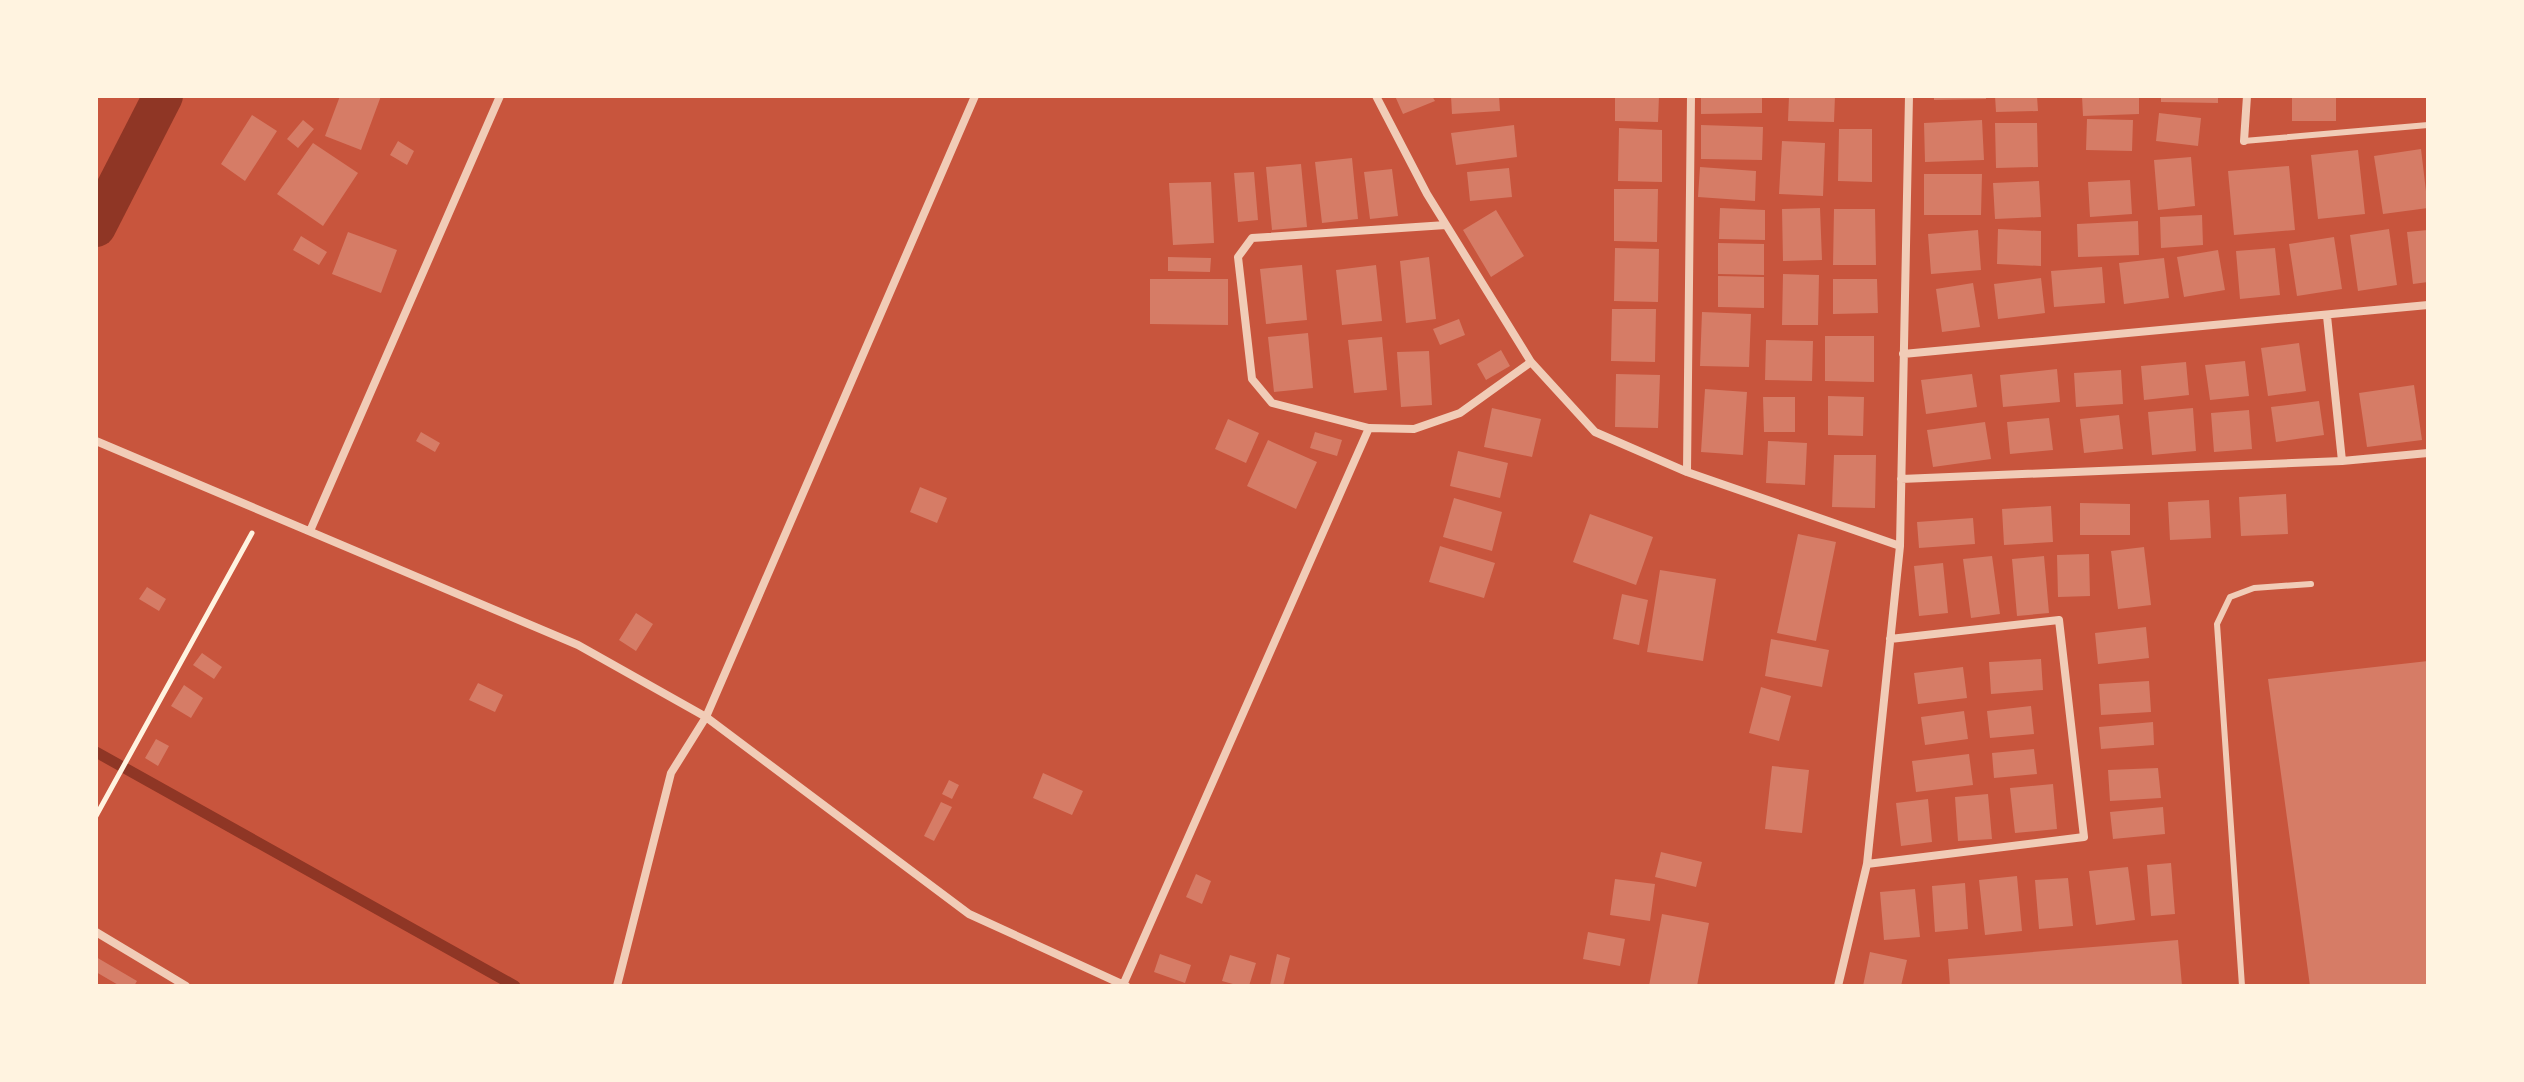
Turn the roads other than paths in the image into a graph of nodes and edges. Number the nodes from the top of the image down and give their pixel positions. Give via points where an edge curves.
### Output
1 (500, 96) edge
2 (975, 96) edge
3 (1376, 96) edge
4 (1691, 96) edge
5 (1909, 96) edge
6 (2247, 96) edge
7 (2428, 125) edge
8 (2244, 141) joint
9 (1446, 225) junction
10 (2428, 305) edge
11 (2327, 316) junction
12 (1903, 354) junction
13 (1531, 362) junction
14 (1369, 428) junction
15 (96, 441) edge
16 (2428, 453) edge
17 (2342, 461) junction
18 (1687, 472) junction
19 (1901, 479) junction
20 (310, 531) junction
21 (1900, 546) junction
22 (2311, 584) dead end
23 (1890, 639) junction
24 (706, 717) junction
25 (1867, 864) junction
26 (96, 932) edge
27 (1124, 985) edge
28 (186, 986) edge
29 (617, 986) edge
30 (1838, 986) edge
31 (2242, 986) edge

1 - 20 street
2 - 24 street
3 - 9 street
4 - 18 street
5 - 12 street
6 - 8 street
7 - 8 lane
9 - 13 street
9 - 14 street via 1252,238 1238,257 1252,379 1272,403
10 - 11 street
11 - 12 street
11 - 17 street
12 - 19 street
13 - 14 street via 1460,413 1414,429
13 - 18 street via 1595,432
14 - 27 street
15 - 20 street
16 - 17 street
17 - 19 street
18 - 21 street
19 - 21 street
20 - 24 street via 578,645
21 - 23 street
22 - 31 lane via 2254,588 2230,597 2217,624
23 - 25 street
23 - 25 street via 2059,620 2084,837
24 - 27 street via 969,914
24 - 29 street via 671,773
25 - 30 street
26 - 28 street

